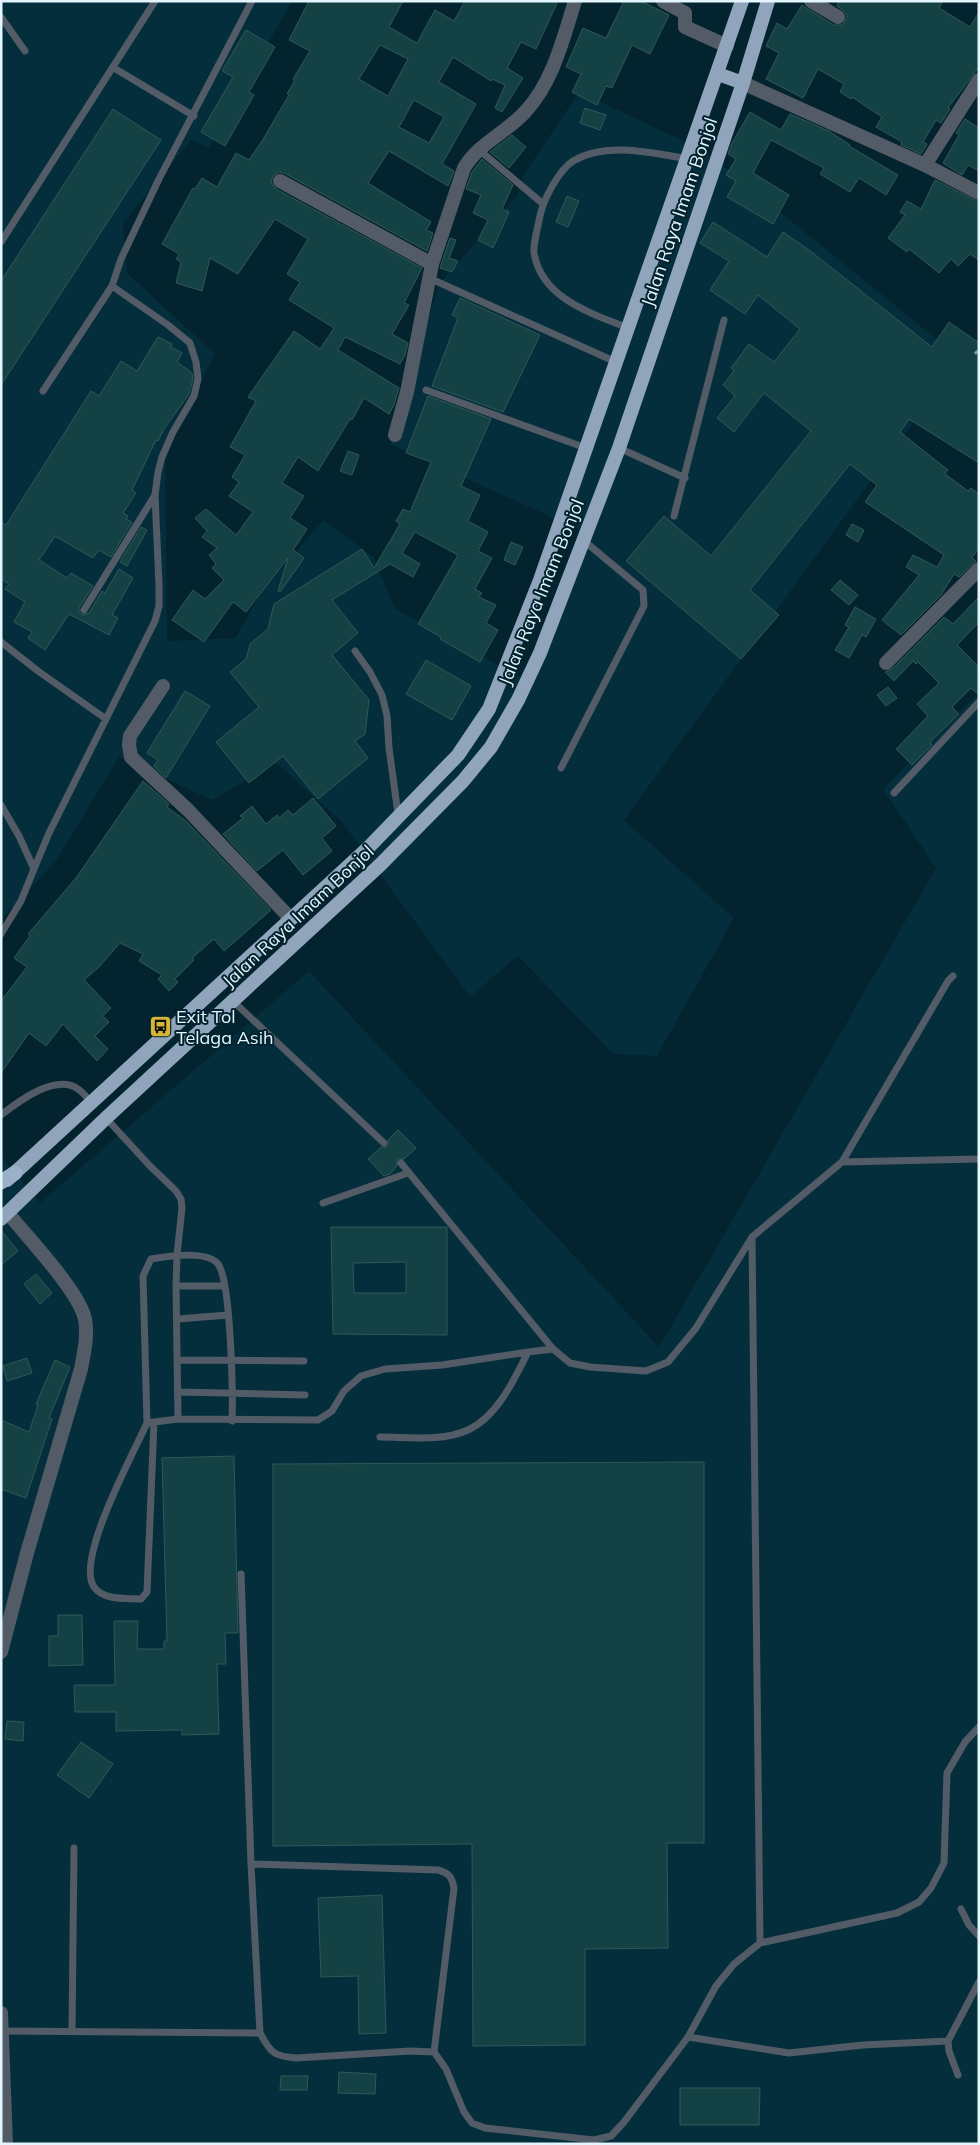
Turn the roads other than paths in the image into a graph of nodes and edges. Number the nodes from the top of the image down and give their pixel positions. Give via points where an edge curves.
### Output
1 (155, 1) edge
2 (252, 1) edge
3 (576, 1) edge
4 (663, 1) edge
5 (742, 1) edge
6 (768, 1) edge
7 (811, 1) edge
8 (1, 17) edge
9 (838, 17) dead end
10 (727, 46) junction
11 (25, 51) dead end
12 (114, 68) junction
13 (718, 74) junction
14 (979, 80) edge
15 (743, 84) junction
16 (194, 116) junction
17 (478, 148) junction
18 (688, 159) junction
19 (925, 165) junction
20 (280, 181) dead end
21 (979, 193) edge
22 (542, 203) junction
23 (1, 242) edge
24 (430, 271) junction
25 (112, 286) junction
26 (724, 320) dead end
27 (628, 328) junction
28 (616, 362) junction
29 (426, 390) dead end
30 (43, 391) dead end
31 (395, 436) dead end
32 (586, 448) junction
33 (618, 448) junction
34 (685, 478) junction
35 (155, 495) junction
36 (674, 516) dead end
37 (583, 540) junction
38 (979, 569) edge
39 (84, 610) dead end
40 (1, 642) edge
41 (355, 651) dead end
42 (886, 663) dead end
43 (163, 686) dead end
44 (979, 702) edge
45 (106, 719) junction
46 (561, 768) dead end
47 (894, 793) dead end
48 (1, 805) edge
49 (398, 814) junction
50 (34, 869) junction
51 (290, 918) junction
52 (1, 934) edge
53 (953, 976) dead end
54 (234, 1002) junction
55 (92, 1103) junction
56 (1, 1114) edge
57 (106, 1118) junction
58 (384, 1143) dead end
59 (979, 1159) edge
60 (842, 1162) junction
61 (400, 1163) dead end
62 (15, 1173) joint
63 (408, 1173) junction
64 (1, 1183) edge
65 (323, 1202) dead end
66 (4, 1216) edge
67 (752, 1237) junction
68 (177, 1255) junction
69 (176, 1286) junction
70 (225, 1286) junction
71 (228, 1315) junction
72 (178, 1319) junction
73 (553, 1349) junction
74 (528, 1352) junction
75 (231, 1359) junction
76 (177, 1360) junction
77 (304, 1361) dead end
78 (178, 1392) junction
79 (233, 1393) junction
80 (306, 1395) dead end
81 (178, 1419) junction
82 (232, 1420) junction
83 (151, 1423) junction
84 (380, 1437) dead end
85 (241, 1574) dead end
86 (1, 1652) edge
87 (979, 1727) edge
88 (74, 1848) dead end
89 (251, 1864) junction
90 (962, 1909) dead end
91 (979, 1936) edge
92 (760, 1943) junction
93 (979, 1982) edge
94 (1, 2013) edge
95 (2, 2031) edge
96 (72, 2031) junction
97 (260, 2033) junction
98 (688, 2037) junction
99 (948, 2041) junction
100 (434, 2052) junction
101 (958, 2075) dead end
102 (6, 2144) edge

1 - 12 lane
2 - 16 lane
3 - 17 street via 537,98 523,114
4 - 10 street via 685,13 685,27
5 - 10 highway, Jalan Raya Imam Bonjol
6 - 15 highway, Jalan Raya Imam Bonjol
7 - 9 street
8 - 11 lane
10 - 13 highway, Jalan Raya Imam Bonjol
12 - 16 lane
12 - 23 lane
13 - 15 highway
13 - 18 highway, Jalan Raya Imam Bonjol
14 - 19 street
15 - 19 street
15 - 33 highway, Jalan Raya Imam Bonjol
16 - 25 lane via 159,179 121,259
17 - 22 lane
17 - 24 street via 464,168
18 - 22 lane via 624,149 591,155 572,162
18 - 27 highway, Jalan Raya Imam Bonjol
19 - 21 street
20 - 24 street
22 - 27 lane via 534,252 543,278 575,306
24 - 28 lane
24 - 31 street via 407,392
25 - 30 lane
25 - 35 lane via 190,343 196,362 198,379 194,396 162,457
26 - 34 lane
27 - 28 highway, Jalan Raya Imam Bonjol
28 - 32 highway, Jalan Raya Imam Bonjol
29 - 32 lane
32 - 49 highway, Jalan Raya Imam Bonjol via 540,580 489,709 458,754
33 - 34 lane
33 - 37 highway, Jalan Raya Imam Bonjol
34 - 36 lane
35 - 39 lane
35 - 45 lane via 159,606 155,621
37 - 46 lane via 643,590 645,596 644,606
37 - 54 highway, Jalan Raya Imam Bonjol via 540,653 491,747 463,782 387,858
38 - 42 street
40 - 45 lane
41 - 49 lane via 382,695
43 - 51 street via 130,736 131,757 188,810
44 - 47 lane
45 - 50 lane
48 - 50 lane
49 - 51 highway, Jalan Raya Imam Bonjol via 367,849
50 - 52 lane via 21,901
51 - 55 highway, Jalan Raya Imam Bonjol
53 - 60 lane
54 - 57 highway, Jalan Raya Imam Bonjol
54 - 58 lane
55 - 56 lane via 77,1088 55,1084 35,1092
55 - 62 highway, Jalan Raya Imam Bonjol
57 - 66 highway, Jalan Raya Imam Bonjol
57 - 68 lane via 178,1195 182,1208
59 - 60 lane
60 - 67 lane
61 - 63 lane
62 - 64 highway
63 - 65 lane
63 - 73 lane
66 - 86 street via 59,1275 77,1301 84,1318 86,1345
67 - 73 lane via 696,1328 668,1362 646,1371 590,1367 570,1363
67 - 92 lane
68 - 69 lane
68 - 70 lane via 207,1257 218,1264
68 - 83 lane via 151,1258 143,1276
69 - 70 lane
69 - 72 lane
70 - 71 lane
71 - 72 lane
71 - 75 lane
72 - 76 lane
73 - 74 lane
74 - 82 lane via 442,1365 385,1369 361,1376 344,1391 332,1411 318,1420
74 - 84 lane via 501,1399 485,1418 468,1430 444,1436
75 - 76 lane
75 - 77 lane
75 - 79 lane
76 - 78 lane
78 - 79 lane
78 - 81 lane
79 - 80 lane
79 - 82 lane
81 - 82 lane
81 - 83 lane
83 - 83 lane via 147,1592 141,1598 115,1598 94,1588 90,1575 99,1525
85 - 89 lane
87 - 92 lane via 965,1742 947,1773 944,1863 931,1888 919,1902 897,1913
88 - 96 lane
89 - 97 lane
89 - 100 lane via 438,1870 452,1878 454,1888
90 - 91 lane via 969,1925
92 - 98 lane via 734,1964 716,1986
93 - 99 lane
94 - 95 street
95 - 96 lane
95 - 102 street
96 - 97 lane
97 - 100 lane via 268,2047 279,2056 296,2058
98 - 99 lane via 789,2053 863,2044
98 - 100 lane via 624,2122 611,2136 594,2140 485,2128 472,2123 446,2069
99 - 101 lane

